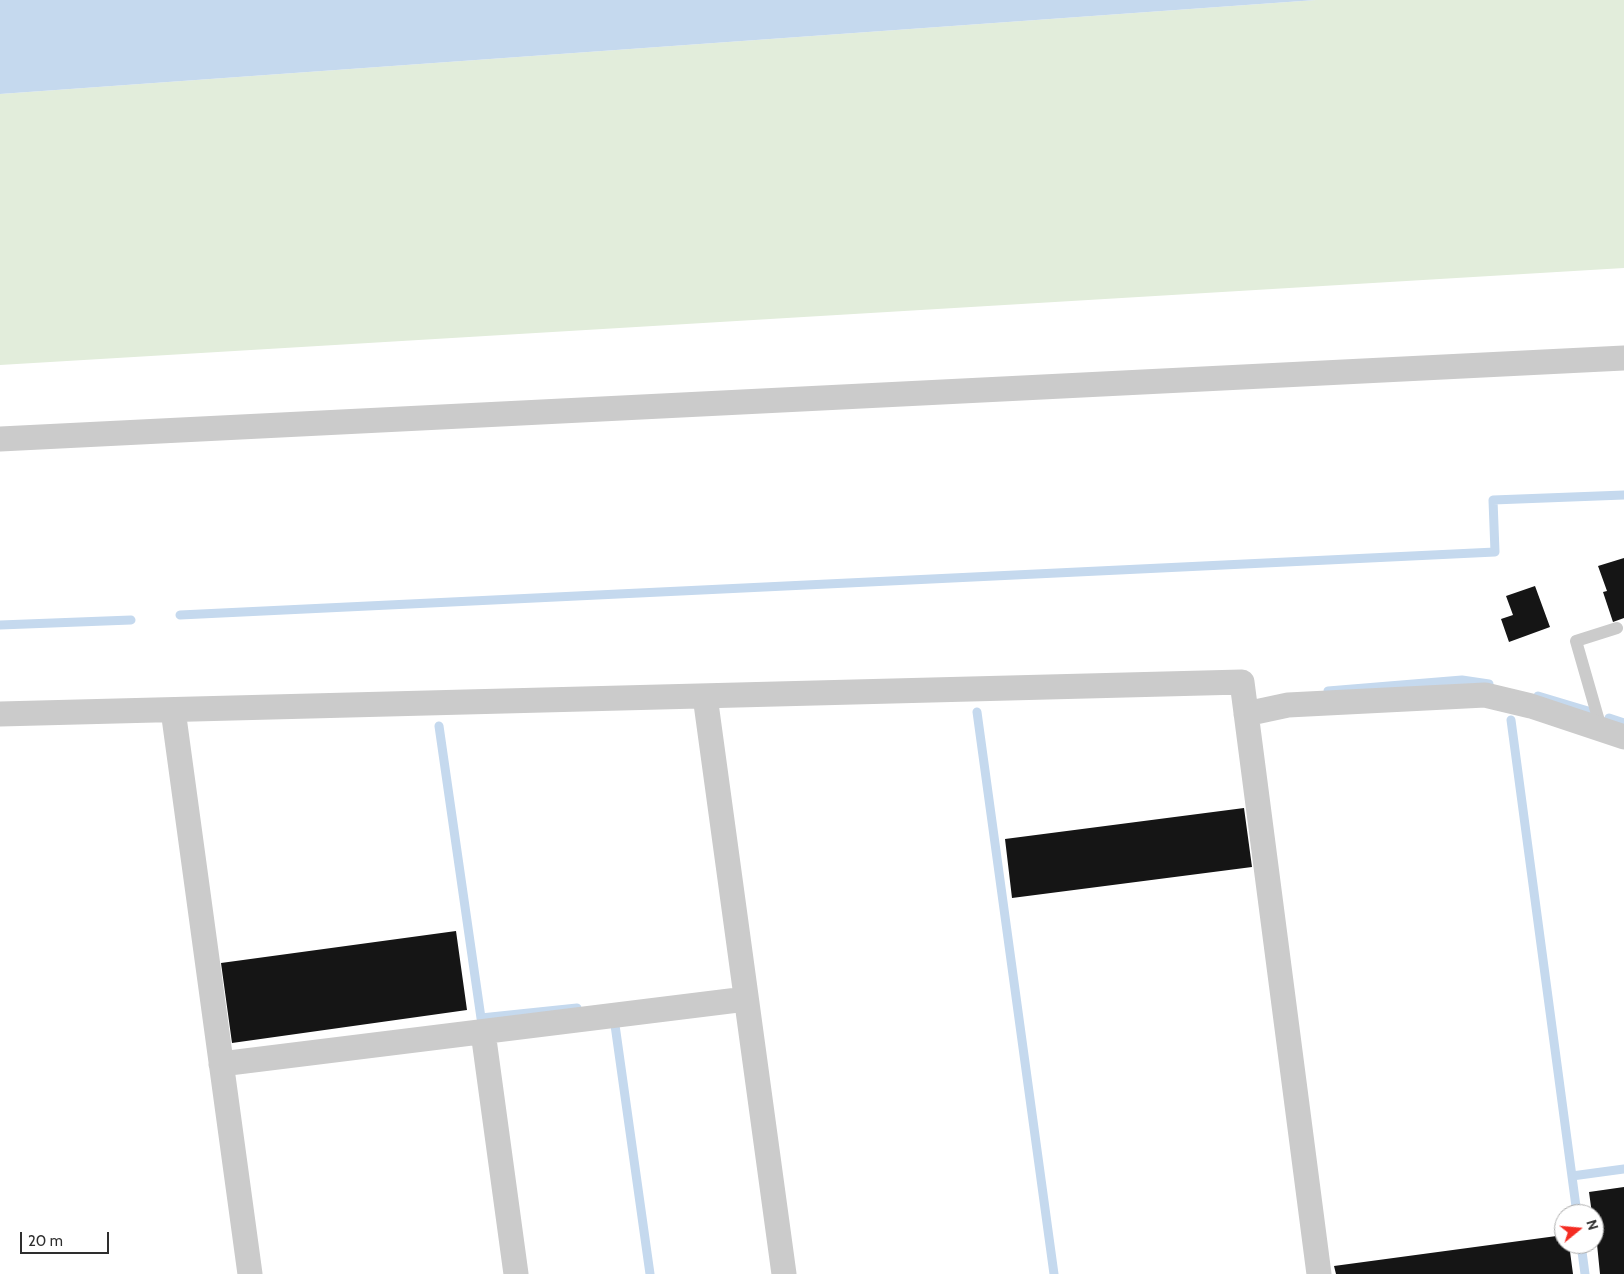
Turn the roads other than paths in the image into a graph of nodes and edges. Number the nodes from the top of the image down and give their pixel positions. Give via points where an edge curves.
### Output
1 (1624, 358) edge
2 (0, 439) edge
3 (1617, 628) dead end
4 (705, 696) junction
5 (173, 710) junction
6 (0, 714) edge
7 (1246, 714) junction
8 (1601, 728) junction
9 (1624, 737) edge
10 (746, 999) junction
11 (483, 1032) junction
12 (222, 1064) junction
13 (250, 1274) edge
14 (516, 1274) edge
15 (784, 1274) edge
16 (1319, 1274) edge

1 - 2 street
3 - 8 lane via 1576,641
4 - 5 street
4 - 7 street via 1242,682
4 - 10 street
5 - 6 street
5 - 12 street
7 - 8 street via 1288,705 1485,695
7 - 16 street
8 - 9 street
10 - 11 street
10 - 15 street
11 - 12 street
11 - 14 street
12 - 13 street

